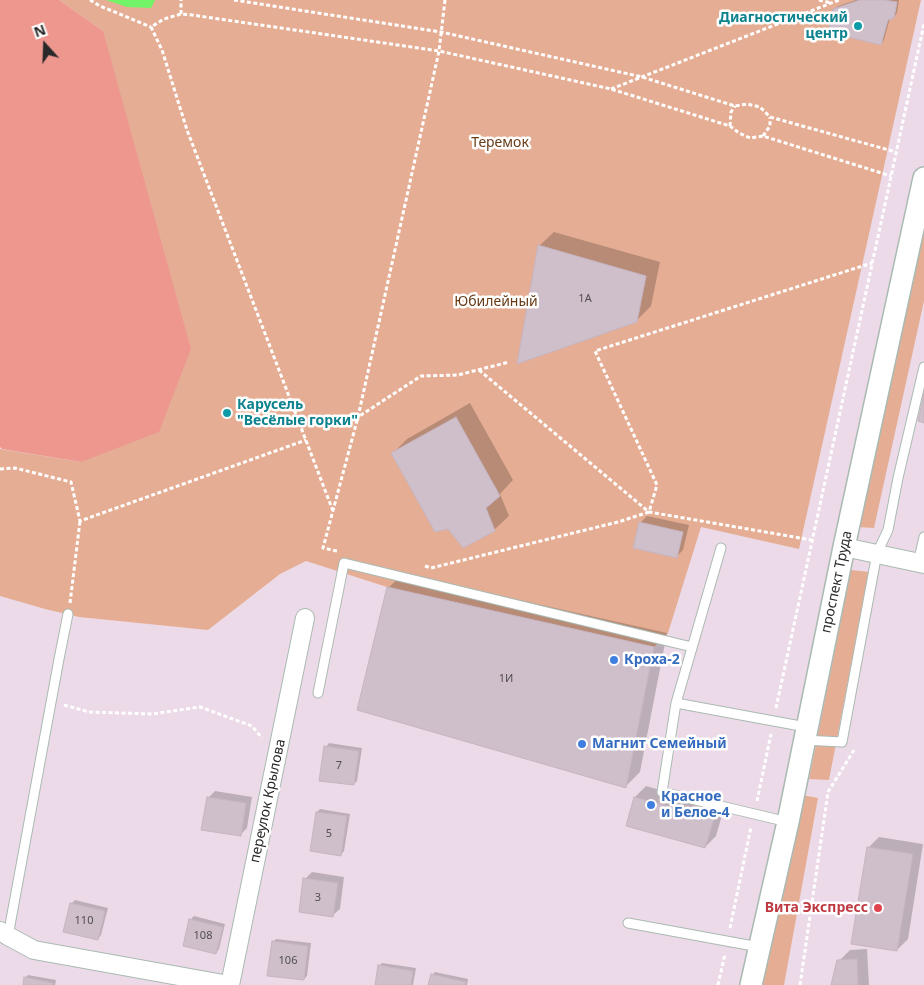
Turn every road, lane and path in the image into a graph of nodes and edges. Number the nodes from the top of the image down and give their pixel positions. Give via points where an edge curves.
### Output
1 (90, 0) edge
2 (102, 0) edge
3 (181, 0) edge
4 (234, 0) edge
5 (446, 0) edge
6 (820, 0) edge
7 (839, 0) edge
8 (832, 3) junction
9 (102, 7) junction
10 (181, 14) junction
11 (924, 24) edge
12 (151, 28) junction
13 (441, 32) junction
14 (439, 51) junction
15 (642, 77) junction
16 (611, 89) junction
17 (735, 106) junction
18 (770, 117) junction
19 (730, 126) junction
20 (763, 136) junction
21 (896, 152) junction
22 (891, 176) junction
23 (924, 178) edge
24 (872, 263) junction
25 (509, 362) dead end
26 (924, 367) edge
27 (478, 369) junction
28 (358, 417) junction
29 (306, 440) junction
30 (0, 469) edge
31 (333, 512) junction
32 (649, 512) junction
33 (80, 522) junction
34 (924, 537) edge
35 (812, 540) junction
36 (844, 547) junction
37 (720, 548) dead end
38 (343, 552) dead end
39 (877, 553) junction
40 (921, 564) edge
41 (421, 566) dead end
42 (68, 614) joint
43 (305, 618) dead end
44 (692, 647) junction
45 (318, 692) dead end
46 (51, 702) junction
47 (676, 703) junction
48 (774, 721) junction
49 (805, 733) junction
50 (855, 750) dead end
51 (277, 756) junction
52 (754, 814) junction
53 (788, 822) junction
54 (628, 924) dead end
55 (4, 934) edge
56 (727, 942) junction
57 (759, 947) junction
58 (229, 985) edge
59 (718, 985) edge
60 (751, 985) edge
61 (800, 985) edge

1 - 9 path
2 - 9 path
3 - 10 path
4 - 13 path
5 - 13 path
6 - 8 path
7 - 8 path
8 - 15 path
9 - 12 path
10 - 12 path via 164,19
10 - 14 path
11 - 21 path
12 - 29 path via 162,50 187,130
13 - 14 path
13 - 15 path
14 - 16 path
14 - 28 path
15 - 16 path
15 - 17 path
16 - 19 path
17 - 18 path via 760,107
17 - 19 path
18 - 20 path via 770,126
18 - 21 path
19 - 20 path via 750,138
20 - 22 path
21 - 22 path
22 - 24 path
23 - 36 street, проспект Труда
24 - 32 path via 595,351 657,485
24 - 35 path
25 - 27 path
26 - 39 lane via 888,530
27 - 28 path via 458,375 421,376
27 - 32 path
28 - 31 path
29 - 31 path
29 - 33 path
30 - 33 path via 15,468 71,482
31 - 38 path via 323,548
32 - 35 path
32 - 41 path via 430,568
33 - 42 path
34 - 40 lane
35 - 48 path
36 - 39 street
36 - 49 street, проспект Труда
37 - 44 lane
39 - 40 street
39 - 49 lane via 842,742
42 - 46 lane
43 - 51 street, переулок Крылова
44 - 45 lane via 344,563
44 - 47 lane
46 - 51 path via 88,712 152,714 200,707 252,726
46 - 55 lane
47 - 48 lane
47 - 52 lane via 662,792
48 - 49 lane
48 - 52 path
49 - 53 street, проспект Труда
50 - 61 path via 828,792
51 - 58 street, переулок Крылова
52 - 53 lane
52 - 56 path
53 - 57 street, проспект Труда
54 - 56 lane
55 - 58 street via 34,950
56 - 57 lane
56 - 59 path
57 - 60 street, проспект Труда

